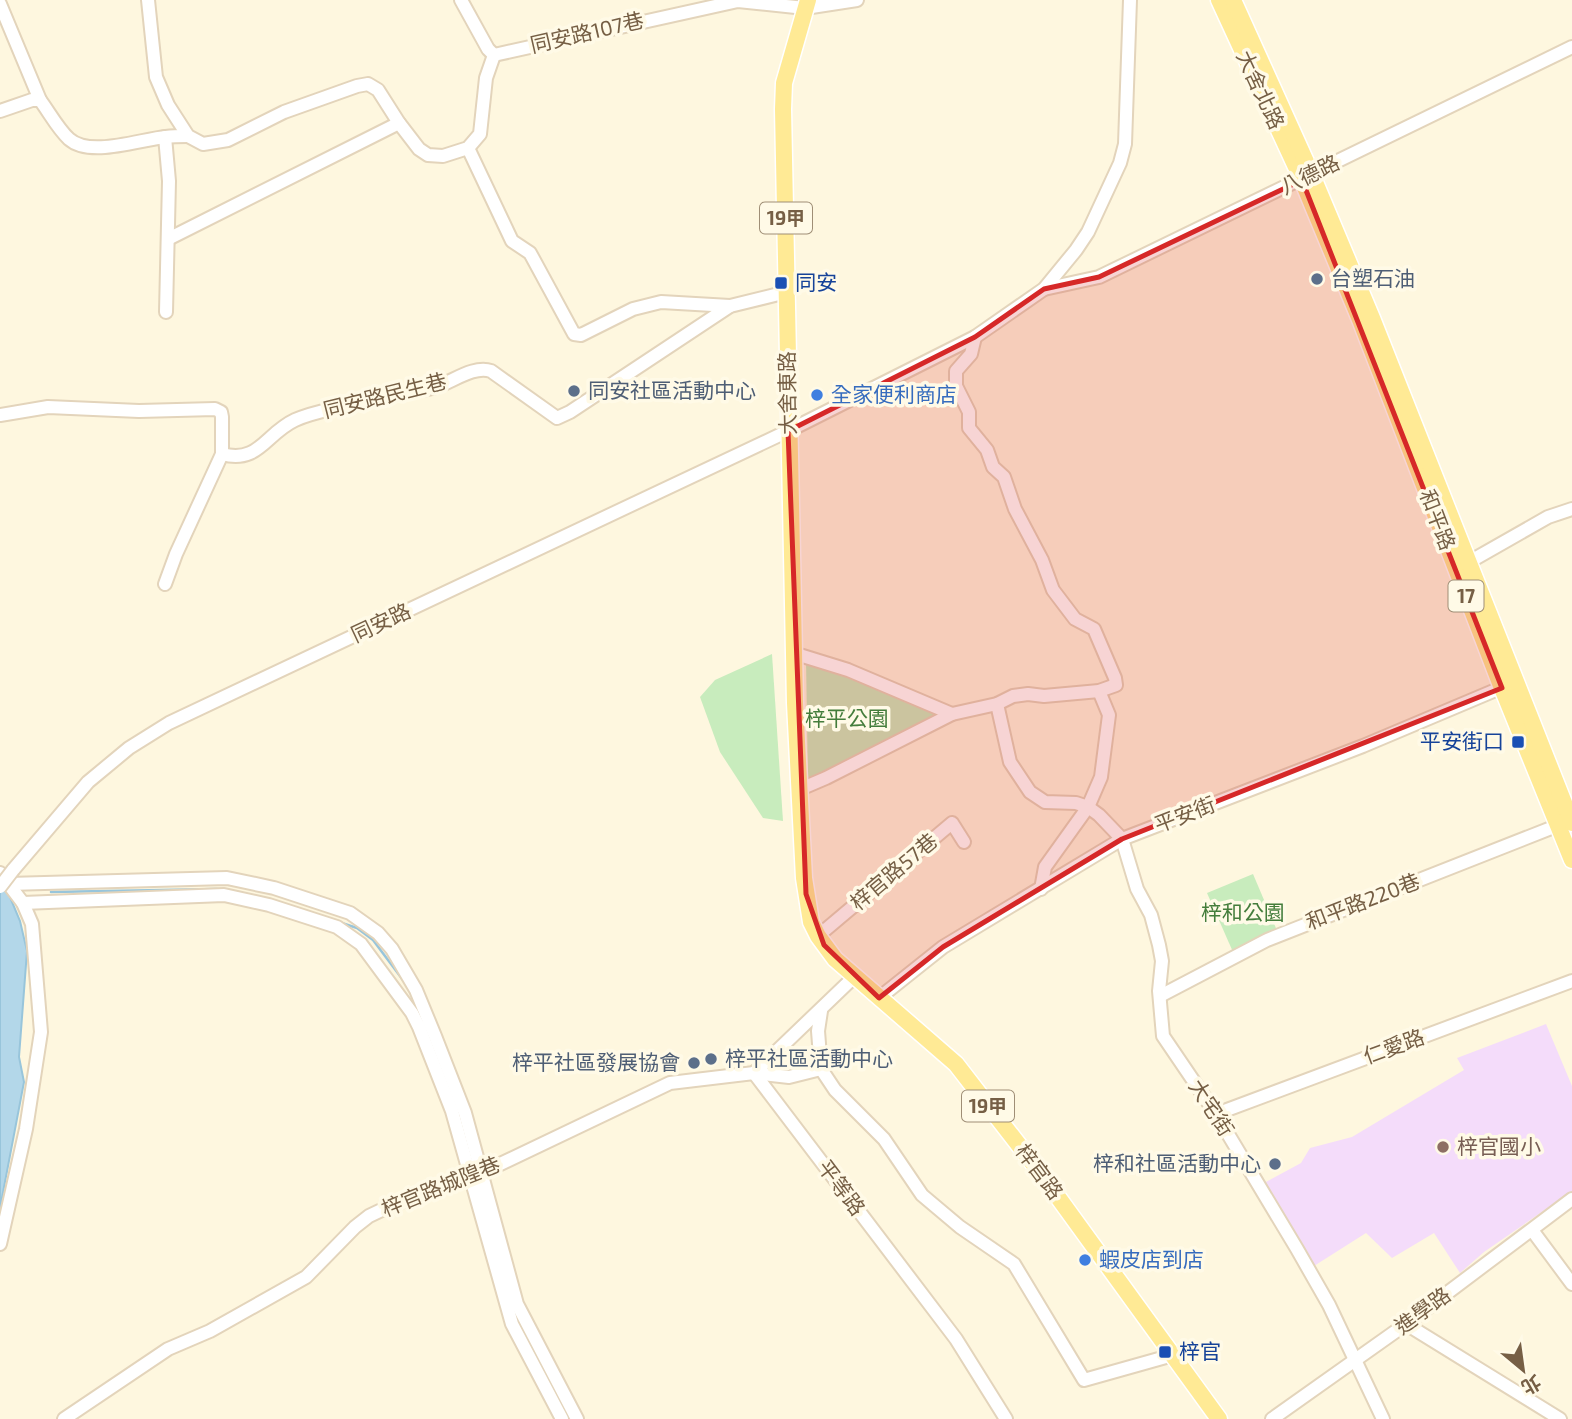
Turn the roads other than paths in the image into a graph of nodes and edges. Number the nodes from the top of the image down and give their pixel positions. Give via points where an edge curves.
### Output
1 (148, 0) edge
2 (461, 0) edge
3 (857, 0) edge
4 (1130, 0) edge
5 (1219, 0) edge
6 (1233, 0) edge
7 (0, 4) edge
8 (807, 4) edge
9 (1572, 47) edge
10 (494, 55) junction
11 (40, 100) junction
12 (0, 111) edge
13 (399, 123) junction
14 (187, 136) junction
15 (165, 137) junction
16 (468, 148) junction
17 (1307, 177) junction
18 (168, 239) junction
19 (1044, 289) junction
20 (787, 292) junction
21 (730, 306) junction
22 (166, 312) dead end
23 (975, 337) junction
24 (0, 415) edge
25 (789, 431) junction
26 (1412, 435) junction
27 (222, 454) junction
28 (1572, 509) edge
29 (1469, 562) junction
30 (166, 584) dead end
31 (793, 653) junction
32 (1509, 685) junction
33 (1099, 691) junction
34 (997, 704) junction
35 (952, 714) junction
36 (798, 790) junction
37 (1088, 807) junction
38 (1567, 823) edge
39 (1122, 839) junction
40 (964, 842) dead end
41 (1572, 859) edge
42 (7, 871) edge
43 (4, 885) edge
44 (1041, 889) junction
45 (23, 903) junction
46 (818, 936) junction
47 (855, 977) junction
48 (1572, 981) edge
49 (1160, 996) junction
50 (879, 998) junction
51 (821, 1011) junction
52 (821, 1069) junction
53 (754, 1073) junction
54 (1216, 1114) junction
55 (476, 1175) junction
56 (1572, 1199) edge
57 (1532, 1230) junction
58 (0, 1244) edge
59 (1572, 1284) edge
60 (518, 1321) junction
61 (1406, 1324) junction
62 (1174, 1355) junction
63 (1353, 1361) junction
64 (64, 1419) edge
65 (562, 1419) edge
66 (577, 1419) edge
67 (1006, 1419) edge
68 (1219, 1419) edge
69 (1272, 1419) edge
70 (1383, 1419) edge
71 (1560, 1419) edge

1 - 14 street via 156,77
2 - 10 street
3 - 8 street, 同安路107巷
4 - 19 street via 1125,144 1120,163 1088,232
5 - 17 main road, 大舍北路 / 17
6 - 17 main road, 大舍北路 / 17
7 - 11 street
8 - 10 street, 同安路107巷 via 729,3
8 - 20 main road, 大舍東路 / 19甲 via 783,96
9 - 17 street, 八德路
10 - 16 street via 486,78 480,134
11 - 12 street
11 - 15 street via 77,145 120,146
13 - 14 street via 378,90 368,85 284,112 228,140 203,144
13 - 16 street via 428,155 443,156
13 - 18 street
14 - 15 street
15 - 18 street
16 - 21 street via 512,241 530,253 574,334 661,302
17 - 19 street, 八德路 via 1099,277
17 - 26 main road, 和平路 / 17
18 - 22 street
19 - 23 street, 同安路
20 - 21 street
20 - 25 main road, 大舍東路 / 19甲
21 - 27 street, 同安路民生巷 via 557,418 491,370 481,369 435,387 368,398 304,417 283,427 245,457
23 - 25 street, 同安路
23 - 33 street via 971,354 956,372 956,386 970,412 969,428 1004,477 1053,590 1075,619 1094,629 1115,685
24 - 27 street via 48,407 215,409 222,417
25 - 31 main road, 大舍東路 / 19甲
25 - 42 street, 同安路 via 169,723 88,782
26 - 29 main road, 和平路 / 17
26 - 32 main road, 和平路 / 17
27 - 30 street
28 - 29 street via 1548,517
29 - 32 main road, 和平路 / 17
31 - 35 street via 848,670
31 - 36 main road, 大舍東路 / 19甲
32 - 38 main road, 和平路 / 17
32 - 39 street, 平安街
33 - 34 street via 1028,694
33 - 37 street via 1109,715 1101,777
34 - 35 street
34 - 37 street via 1010,762 1025,786 1045,802
35 - 36 street
36 - 46 main road, 梓官路 / 19甲 via 806,894
37 - 39 street
37 - 44 street via 1045,867
38 - 41 main road, 和平路 / 17
38 - 49 street, 和平路220巷 via 1267,940
39 - 44 street, 平安街
39 - 49 street, 大宅街 via 1159,945
40 - 46 street, 梓官路57巷 via 952,823
42 - 43 street, 同安路, bridge
43 - 45 street
43 - 55 street via 227,878 274,888 360,918 392,948 416,990 466,1113
44 - 50 street, 平安街 via 943,947
45 - 55 street via 224,895 337,928 361,944 412,1013
45 - 58 street via 35,945 41,1032 26,1129
46 - 47 main road, 梓官路 / 19甲
47 - 50 main road, 梓官路 / 19甲
47 - 51 street
48 - 54 street, 仁愛路
49 - 54 street, 大宅街 via 1163,1036
50 - 62 main road, 梓官路 / 19甲 via 956,1064
51 - 52 street
51 - 53 street
52 - 53 street, 梓官路城隍巷 via 789,1077
52 - 62 street via 835,1090 884,1139 922,1195 1014,1264 1084,1380
53 - 55 street, 梓官路城隍巷 via 670,1083
53 - 67 street, 平等路 via 956,1339
54 - 63 street, 大宅街 via 1318,1286
55 - 60 street via 517,1304
55 - 64 street, 梓官路城隍巷 via 369,1216 306,1277 168,1349
56 - 57 street, 進學路
57 - 59 street
57 - 61 street, 進學路
60 - 65 street
60 - 66 street
61 - 63 street, 進學路
61 - 71 street
62 - 68 main road, 梓官路 / 19甲
63 - 69 street, 進學路
63 - 70 street, 大宅街

